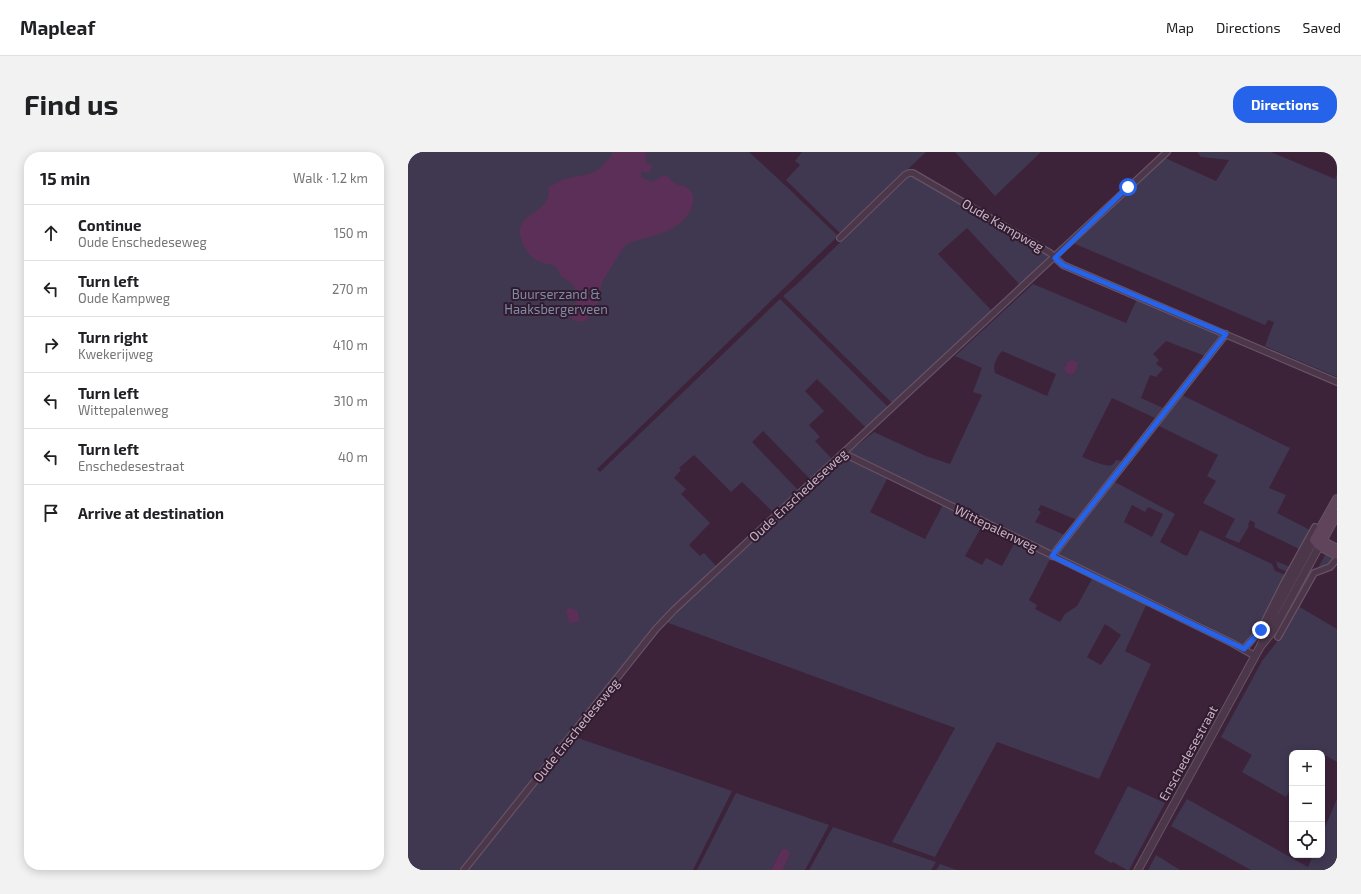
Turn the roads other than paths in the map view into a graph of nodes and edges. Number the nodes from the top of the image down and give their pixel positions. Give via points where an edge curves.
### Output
1 (1167, 152) edge
2 (840, 238) dead end
3 (1055, 258) junction
4 (1226, 334) junction
5 (1337, 382) edge
6 (843, 453) junction
7 (1337, 499) edge
8 (1337, 514) edge
9 (1315, 527) dead end
10 (1318, 542) junction
11 (1337, 549) edge
12 (1337, 555) edge
13 (1052, 556) junction
14 (1337, 559) edge
15 (1278, 637) dead end
16 (1244, 649) junction
17 (1255, 656) junction
18 (464, 870) edge
19 (1138, 870) edge

1 - 3 street, Oude Enschedeseweg
2 - 3 street, Oude Kampweg via 905,175 911,173
3 - 4 street, Oude Kampweg via 1063,265
3 - 6 street, Oude Enschedeseweg
4 - 5 street, Oude Kampweg
4 - 13 street
6 - 13 street, Wittepalenweg
6 - 18 street, Oude Enschedeseweg via 656,629
7 - 10 main road, Enschedesestraat
8 - 10 main road, Enschedesestraat
9 - 16 street via 1261,630
10 - 11 main road
10 - 12 main road
10 - 17 street, Enschedesestraat via 1275,612
13 - 16 street, Wittepalenweg
14 - 15 street via 1330,567 1314,573
16 - 17 street, Wittepalenweg
17 - 19 street, Enschedesestraat

